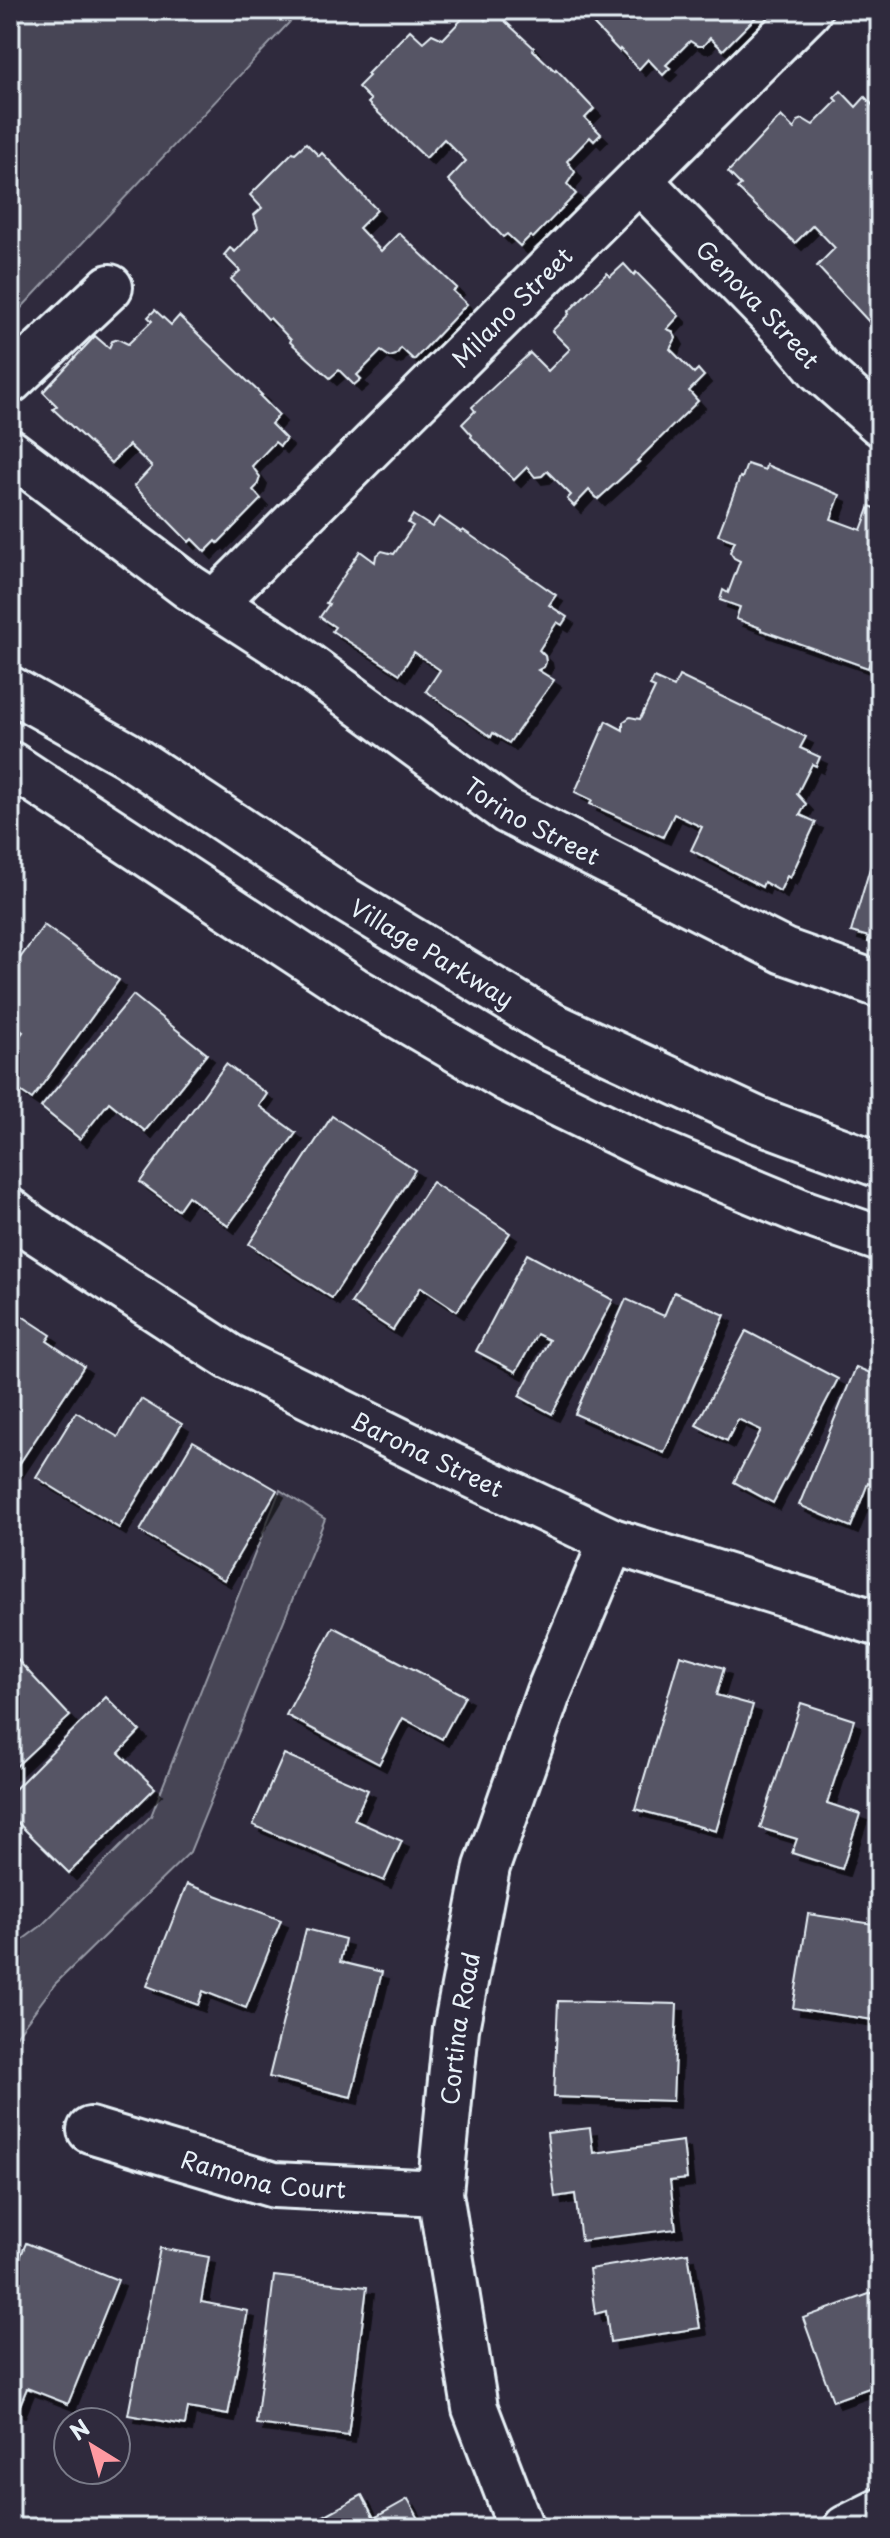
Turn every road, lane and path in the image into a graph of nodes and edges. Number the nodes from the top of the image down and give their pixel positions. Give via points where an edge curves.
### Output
1 (809, 10) edge
2 (639, 180) junction
3 (110, 287) dead end
4 (10, 381) edge
5 (875, 409) edge
6 (10, 452) edge
7 (214, 603) junction
8 (10, 689) edge
9 (10, 764) edge
10 (880, 985) edge
11 (880, 1165) edge
12 (10, 1211) edge
13 (880, 1239) edge
14 (612, 1541) junction
15 (880, 1624) edge
16 (90, 2130) dead end
17 (440, 2193) junction
18 (880, 2511) edge
19 (521, 2528) edge
20 (846, 2528) edge

1 - 2 street, Milano Street
2 - 5 street, Genova Street via 820,370
2 - 7 street, Milano Street
3 - 4 street
6 - 7 street, Torino Street
7 - 10 street, Torino Street via 507,811 784,951
8 - 11 street, Village Parkway via 126,754 346,900 552,1025 758,1120
9 - 13 street via 353,989 507,1079 653,1150
12 - 14 street, Barona Street via 230,1357
14 - 15 street, Barona Street
14 - 17 street, Cortina Road via 548,1694 487,1867 456,2029
16 - 17 street, Ramona Court via 274,2185
17 - 19 street, Cortina Road via 475,2408
18 - 20 street

